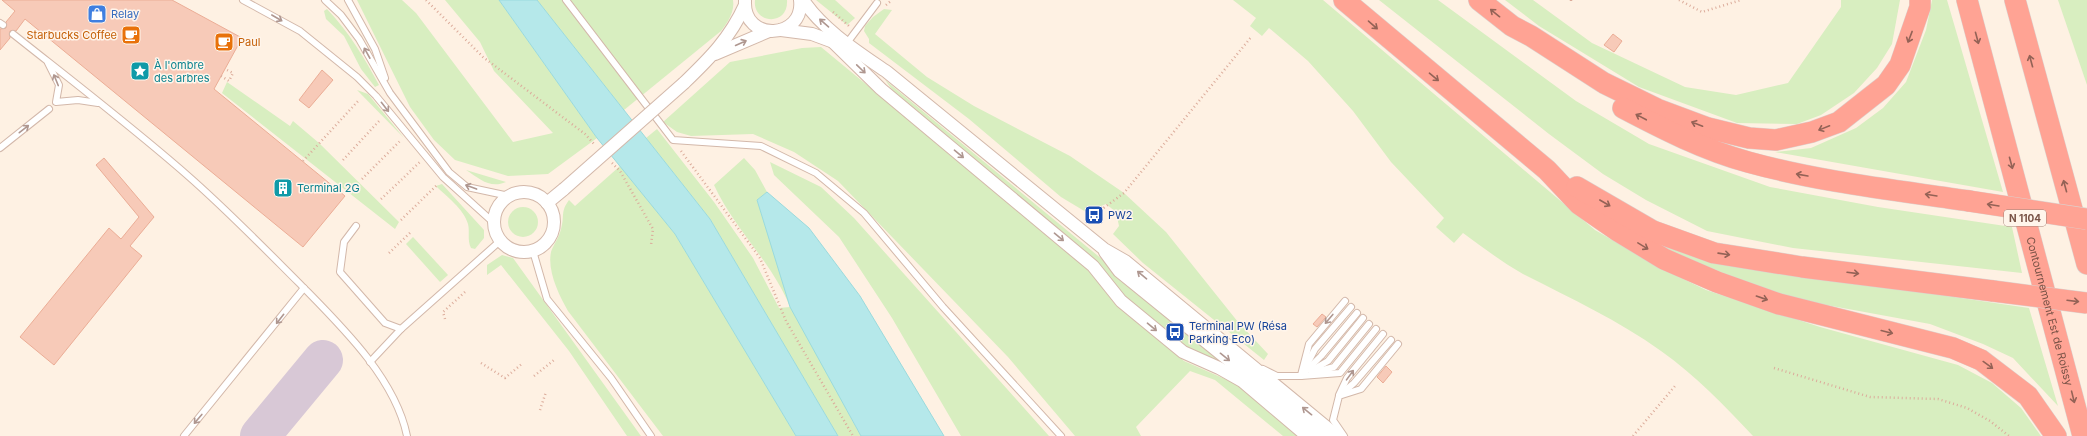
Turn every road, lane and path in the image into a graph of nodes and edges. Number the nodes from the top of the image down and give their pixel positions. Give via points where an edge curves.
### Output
1 (243, 0) edge
2 (325, 0) edge
3 (348, 0) edge
4 (426, 0) edge
5 (566, 0) edge
6 (800, 0) edge
7 (803, 0) edge
8 (1344, 0) edge
9 (1479, 0) edge
10 (1679, 0) edge
11 (1741, 0) edge
12 (1920, 0) edge
13 (1967, 0) edge
14 (2015, 0) edge
15 (745, 1) edge
16 (877, 3) dead end
17 (1512, 26) junction
18 (775, 31) junction
19 (13, 34) dead end
20 (1252, 36) dead end
21 (833, 42) junction
22 (848, 43) junction
23 (859, 52) junction
24 (714, 55) junction
25 (46, 60) junction
26 (225, 69) dead end
27 (221, 76) dead end
28 (390, 93) junction
29 (359, 100) dead end
30 (99, 103) junction
31 (49, 110) dead end
32 (380, 120) dead end
33 (673, 140) junction
34 (400, 141) dead end
35 (0, 148) edge
36 (600, 150) dead end
37 (343, 160) dead end
38 (610, 160) dead end
39 (303, 161) dead end
40 (420, 162) dead end
41 (1547, 170) junction
42 (443, 177) junction
43 (362, 179) dead end
44 (508, 196) junction
45 (381, 199) dead end
46 (547, 204) junction
47 (1094, 215) dead end
48 (2087, 219) edge
49 (401, 220) dead end
50 (494, 223) junction
51 (356, 226) dead end
52 (412, 231) dead end
53 (500, 240) junction
54 (651, 245) dead end
55 (1104, 249) junction
56 (533, 250) junction
57 (389, 253) dead end
58 (2087, 264) edge
59 (304, 288) junction
60 (465, 292) dead end
61 (1345, 301) dead end
62 (2087, 303) edge
63 (1351, 307) dead end
64 (1357, 313) dead end
65 (445, 318) dead end
66 (1363, 318) dead end
67 (1369, 324) dead end
68 (401, 329) junction
69 (1376, 329) dead end
70 (1383, 334) dead end
71 (1391, 340) dead end
72 (1398, 344) dead end
73 (554, 360) dead end
74 (1246, 361) junction
75 (370, 362) junction
76 (481, 363) dead end
77 (523, 363) dead end
78 (1774, 368) dead end
79 (534, 376) dead end
80 (1301, 376) junction
81 (1675, 386) dead end
82 (546, 392) dead end
83 (1339, 396) junction
84 (540, 410) dead end
85 (184, 436) edge
86 (407, 436) edge
87 (651, 436) edge
88 (853, 436) edge
89 (1061, 436) edge
90 (1307, 436) edge
91 (1322, 436) edge
92 (1337, 436) edge
93 (1344, 436) edge
94 (1633, 436) edge
95 (2009, 436) edge
96 (2056, 436) edge
97 (2083, 436) edge

1 -> 42 lane via 300,31 357,78 376,96
28 -> 2 lane via 359,39 341,15
3 - 28 lane via 375,49
4 - 36 path via 483,57 584,134
5 - 33 lane
6 - 18 street via 800,12 795,20 789,26
22 -> 7 street via 819,19
8 -> 41 highway
17 -> 9 highway
10 - 11 path via 1702,12
12 -> 17 highway via 1920,7 1900,65 1886,85 1838,122 1812,132 1776,140 1749,138 1708,128 1657,109 1604,84
13 -> 97 highway, Contournement Est de Roissy / N 1104
58 -> 14 highway
15 - 18 street via 749,19 755,25
15 - 24 street via 736,26
16 - 22 lane
48 -> 17 highway, bridge via 1798,175 1746,162 1677,135 1592,92 1526,44
18 - 21 street via 812,34
24 -> 18 street
19 - 25 lane
20 - 47 path via 1124,193
21 - 23 street
21 -> 90 street via 881,89 1093,266 1121,301 1140,317 1183,352 1242,381
22 - 23 street
23 - 55 street
24 - 46 street, bridge
25 - 30 lane
30 -> 25 lane via 78,100 56,102 59,85
26 - 27 path via 233,73 229,81
44 -> 28 lane via 467,187 449,172
29 - 39 path
30 - 59 lane via 186,175 251,234
35 -> 31 lane
32 - 37 path
33 - 88 path via 760,258 786,321
33 - 89 lane via 761,146 816,172 864,213 943,307
34 - 43 path
38 - 54 path via 620,171 653,229
40 - 45 path
41 -> 62 highway, bridge via 1653,231 1714,253
41 -> 96 highway via 1579,204 1664,259 1717,282 1779,304 1953,348 1981,360 2028,396
42 - 49 path
42 - 50 lane
44 - 46 street via 525,192 537,196
44 - 50 street via 498,208
46 - 56 street via 554,221 553,231 548,240
50 - 53 street
51 - 68 lane via 344,242 340,272 385,323
52 - 57 path
53 - 56 street via 515,250
53 - 68 lane
74 -> 55 street via 1125,261
55 -> 91 street via 1119,271
56 - 87 lane via 547,299 611,378
59 - 75 lane via 332,316
59 -> 85 lane
60 - 65 path via 442,312
61 -> 80 lane via 1309,344
63 - 80 lane via 1315,349
64 - 80 lane
66 - 80 lane via 1328,361
67 - 80 lane via 1334,367
68 - 75 lane
69 - 80 lane via 1340,373
83 -> 70 lane via 1347,378
71 - 83 lane via 1354,383
72 - 83 lane via 1360,389
73 - 79 path
74 - 80 lane via 1277,376
92 -> 74 street
75 - 86 lane via 391,393 404,420
76 - 77 path via 505,378
78 - 95 path via 1870,396 1938,399 1967,408
81 - 94 path
82 - 84 path
83 - 93 lane via 1333,420

